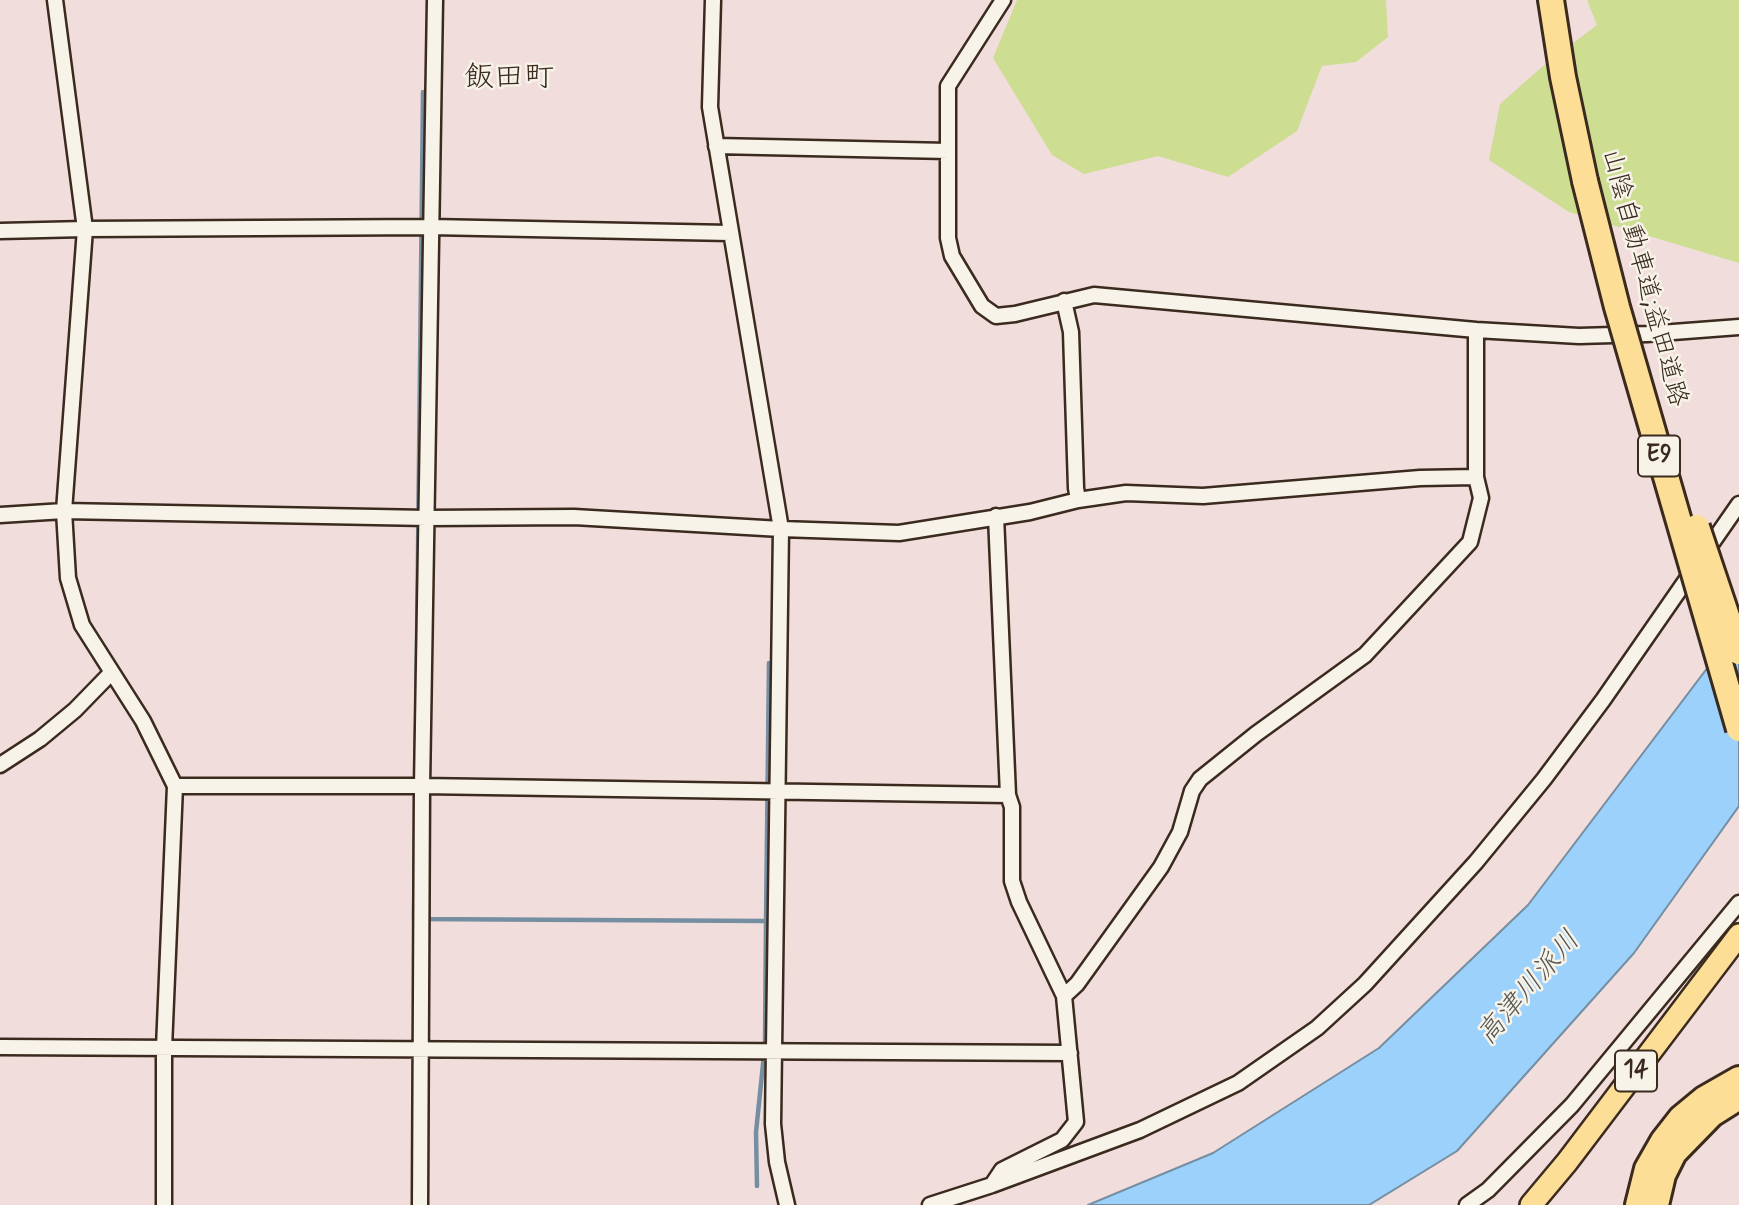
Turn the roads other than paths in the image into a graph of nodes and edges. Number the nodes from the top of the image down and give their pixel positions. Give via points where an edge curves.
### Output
1 (55, 0) edge
2 (435, 0) edge
3 (713, 0) edge
4 (1003, 0) edge
5 (1551, 0) edge
6 (1563, 0) edge
7 (1569, 76) junction
8 (716, 146) junction
9 (948, 150) junction
10 (1590, 180) junction
11 (431, 227) junction
12 (85, 229) junction
13 (0, 231) edge
14 (730, 233) junction
15 (1064, 301) junction
16 (1739, 327) edge
17 (1476, 330) junction
18 (1656, 404) junction
19 (1476, 477) junction
20 (1078, 500) junction
21 (1739, 504) edge
22 (64, 511) junction
23 (0, 515) edge
24 (996, 516) junction
25 (427, 518) junction
26 (781, 529) junction
27 (1739, 652) edge
28 (111, 673) junction
29 (1739, 692) edge
30 (1739, 729) edge
31 (0, 765) edge
32 (175, 786) junction
33 (422, 786) junction
34 (778, 791) junction
35 (1008, 795) junction
36 (1739, 903) edge
37 (1739, 936) edge
38 (1064, 996) junction
39 (0, 1048) edge
40 (164, 1048) junction
41 (421, 1050) junction
42 (774, 1052) junction
43 (1069, 1054) junction
44 (1739, 1079) edge
45 (1739, 1097) edge
46 (992, 1185) junction
47 (164, 1205) edge
48 (420, 1205) edge
49 (788, 1205) edge
50 (930, 1205) edge
51 (1467, 1205) edge
52 (1531, 1205) edge
53 (1637, 1205) edge
54 (1656, 1205) edge

1 - 12 street
2 - 11 street
3 - 8 street via 710,107
4 - 9 street via 948,86
5 - 7 highway, 山陰自動車道;益田道路 / E9
6 - 7 highway, 山陰自動車道;益田道路 / E9
7 - 10 highway, 山陰自動車道;益田道路 / E9
8 - 9 street
8 - 14 street
9 - 15 street via 952,257 982,306 996,316
10 - 18 highway, 山陰自動車道;益田道路 / E9
10 - 30 highway, 山陰自動車道;益田道路 / E9, bridge via 1621,321
11 - 12 street
11 - 14 street
11 - 25 street
12 - 13 street
12 - 22 street
14 - 26 street
15 - 17 street via 1094,295
15 - 20 street via 1071,331
16 - 17 street via 1579,336
17 - 19 street
18 - 27 highway, bridge
18 - 29 highway, 山陰自動車道;益田道路 / E9
19 - 20 street via 1203,496 1126,493
19 - 38 street via 1481,498 1470,542 1365,655 1200,779 1161,867
20 - 24 street
21 - 46 street via 1544,779 1365,984 1317,1028 1238,1083 1140,1130
22 - 23 street
22 - 25 street
22 - 28 street via 68,578 82,625
24 - 26 street via 899,533
24 - 35 street
25 - 26 street via 574,517
25 - 33 street
26 - 34 street
28 - 31 street via 75,710
28 - 32 street
32 - 33 street
32 - 40 street
33 - 34 street
33 - 41 street
34 - 35 street
34 - 42 street
35 - 38 street via 1013,807 1012,880
36 - 51 street via 1572,1105 1488,1190
37 - 52 main road, 14
38 - 43 street
39 - 40 street
40 - 41 street
40 - 47 street
41 - 42 street
41 - 48 street
42 - 43 street
42 - 49 street via 773,1124
43 - 46 street via 1076,1122 1062,1140 1002,1170
44 - 53 highway via 1681,1118 1647,1170
45 - 54 highway via 1712,1114 1674,1153
46 - 50 street

